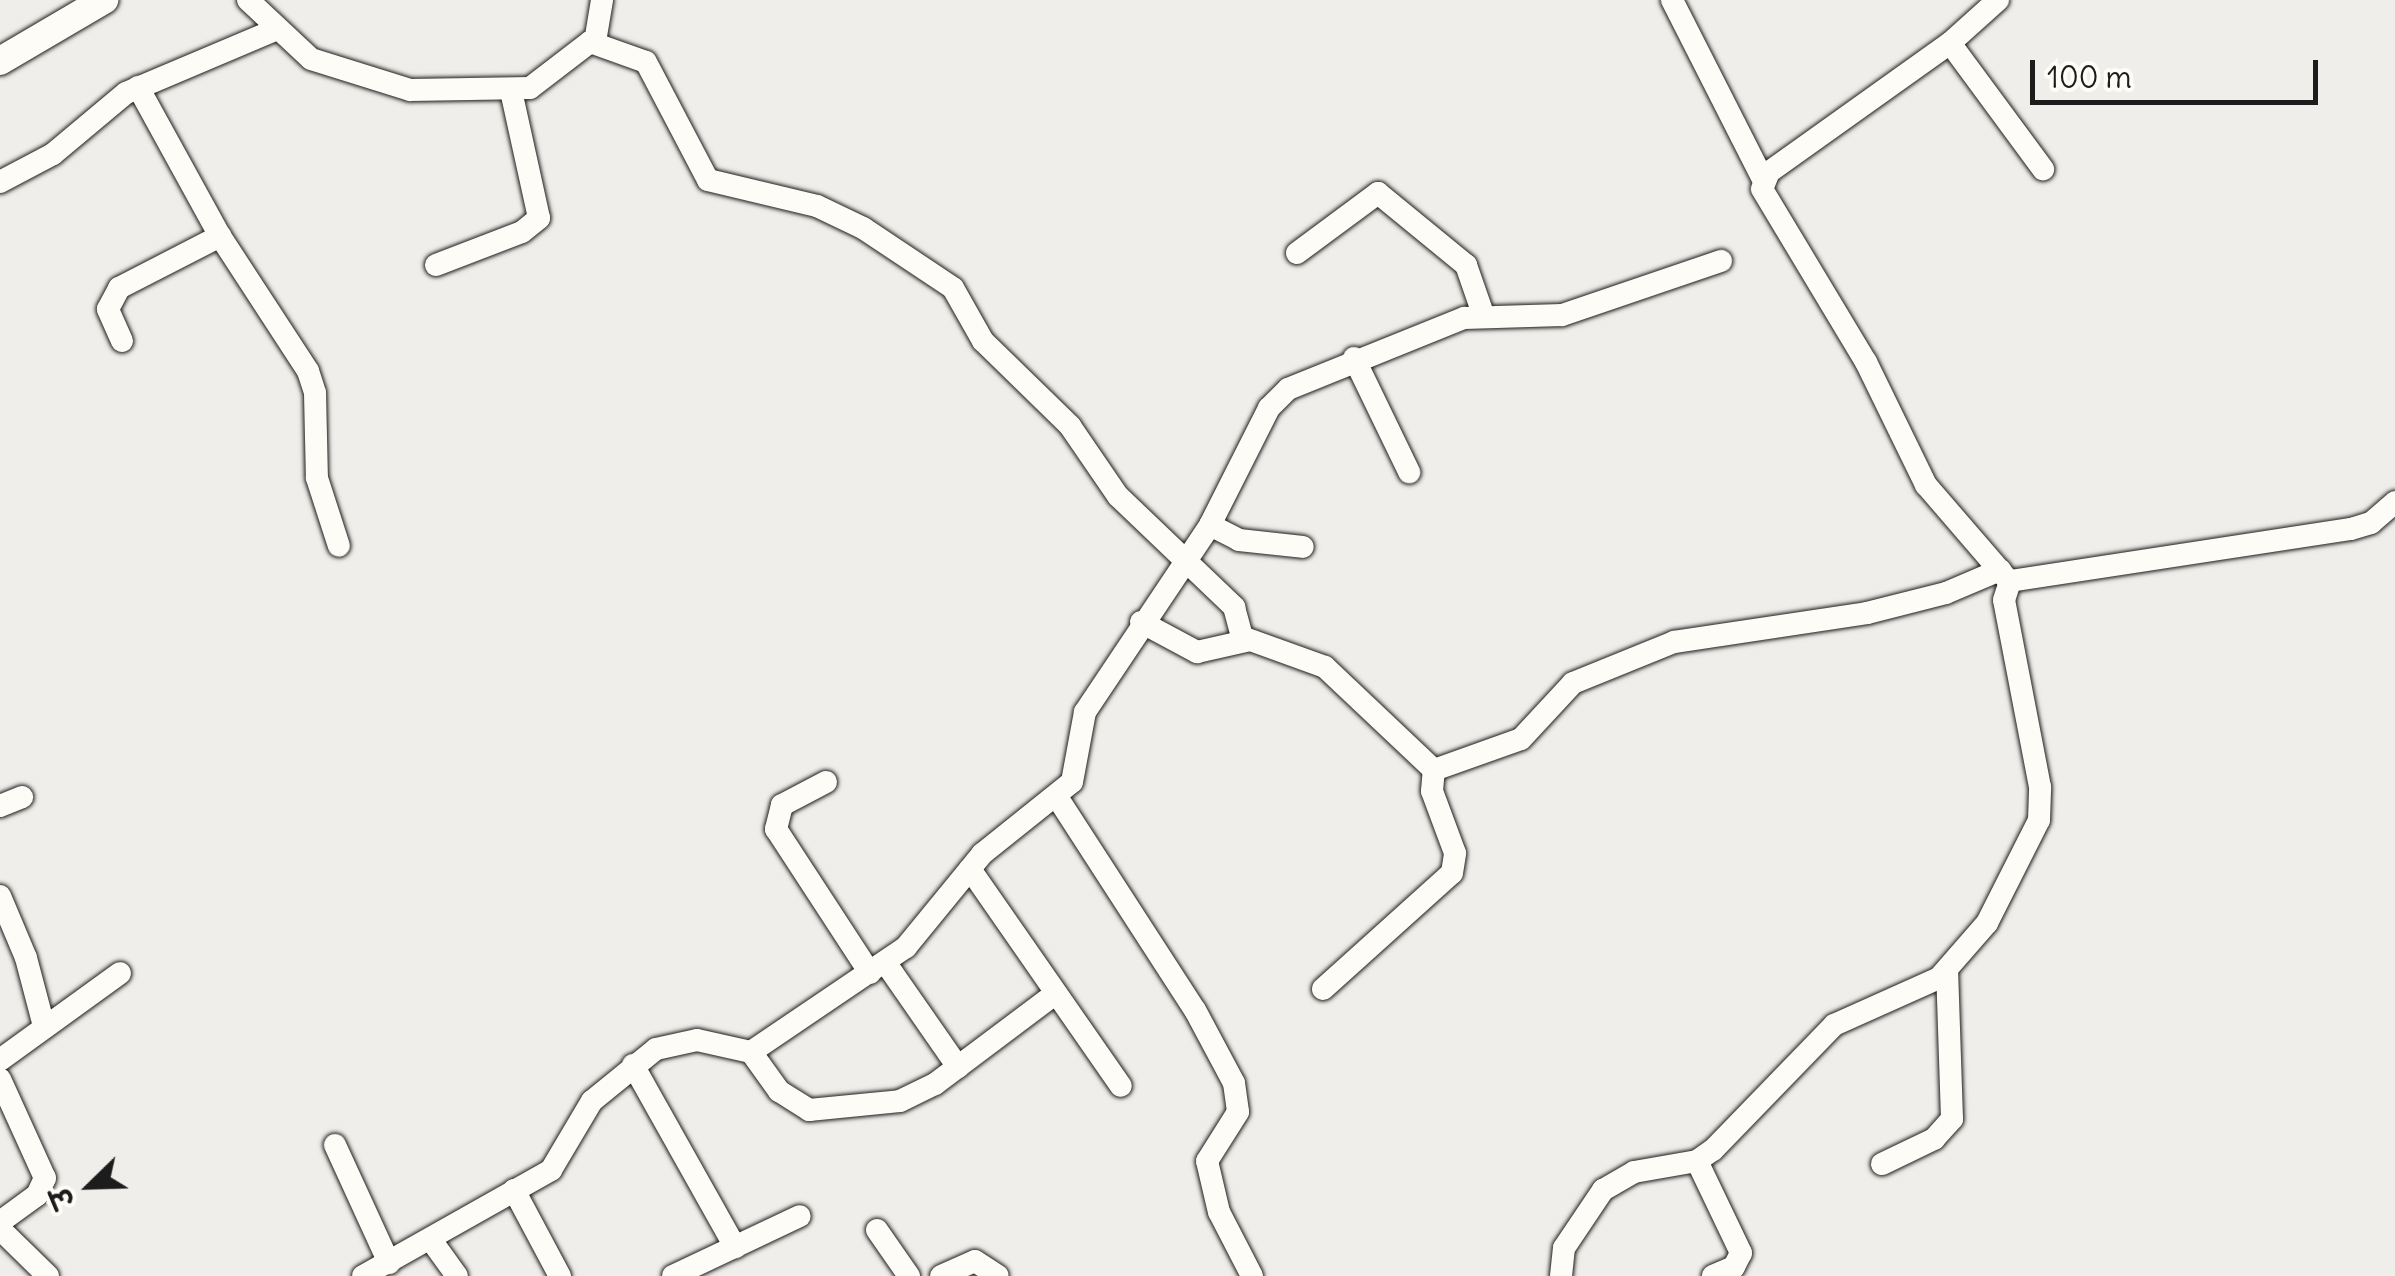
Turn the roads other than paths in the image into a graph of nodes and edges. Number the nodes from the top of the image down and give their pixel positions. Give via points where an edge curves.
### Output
1 (104, 0) edge
2 (248, 0) edge
3 (602, 0) edge
4 (1672, 0) edge
5 (1998, 0) edge
6 (274, 30) junction
7 (595, 42) junction
8 (1950, 43) junction
9 (0, 61) edge
10 (138, 87) junction
11 (510, 91) junction
12 (2043, 170) dead end
13 (1763, 179) junction
14 (0, 182) edge
15 (220, 236) junction
16 (1297, 252) dead end
17 (1721, 261) dead end
18 (436, 264) dead end
19 (1484, 317) junction
20 (122, 341) dead end
21 (1354, 358) junction
22 (1410, 472) dead end
23 (2395, 502) edge
24 (1210, 525) junction
25 (339, 546) dead end
26 (1303, 548) dead end
27 (1185, 560) junction
28 (2004, 576) junction
29 (1142, 622) junction
30 (1246, 641) junction
31 (1434, 770) junction
32 (826, 782) dead end
33 (1057, 798) junction
34 (970, 868) junction
35 (0, 896) edge
36 (878, 968) junction
37 (1947, 972) junction
38 (120, 973) dead end
39 (1323, 990) dead end
40 (1056, 994) junction
41 (44, 1026) junction
42 (751, 1052) junction
43 (0, 1060) edge
44 (634, 1065) junction
45 (958, 1066) junction
46 (0, 1079) edge
47 (1121, 1086) dead end
48 (336, 1145) dead end
49 (1697, 1160) junction
50 (1882, 1164) dead end
51 (514, 1190) junction
52 (800, 1216) dead end
53 (0, 1226) edge
54 (877, 1230) dead end
55 (431, 1240) junction
56 (734, 1247) junction
57 (389, 1262) junction
58 (48, 1276) edge
59 (363, 1276) edge
60 (457, 1276) edge
61 (560, 1276) edge
62 (673, 1276) edge
63 (909, 1276) edge
64 (941, 1276) edge
65 (998, 1276) edge
66 (1252, 1276) edge
67 (1561, 1276) edge
68 (1713, 1276) edge

1 - 9 street
2 - 6 street
3 - 7 street
4 - 13 street
5 - 8 street
6 - 10 street
6 - 11 street via 311,59 381,85
7 - 11 street via 550,78
7 - 27 street via 646,62 708,180 817,206 954,288 999,360 1070,426 1118,496
8 - 12 street
8 - 13 street
10 - 14 street via 53,154
10 - 15 street
11 - 18 street via 539,218 522,232
13 - 28 street via 1765,202 1834,305 1926,485
15 - 20 street via 120,288 108,308
15 - 25 street via 308,371 315,393 317,478
16 - 19 street via 1378,193 1458,256 1481,294
17 - 19 street via 1562,315
19 - 21 street via 1427,329
21 - 22 street
21 - 24 street via 1288,389 1269,408
23 - 28 street via 2371,523 2351,529
24 - 26 street via 1240,540
24 - 27 street
27 - 29 street
27 - 30 street via 1234,607
28 - 31 street via 1867,613 1651,650 1572,684 1520,739
28 - 37 street via 2040,786 2039,820 1988,923
29 - 30 street via 1197,652
29 - 33 street via 1085,712 1078,768
30 - 31 street via 1325,666
31 - 39 street via 1432,791 1455,853 1452,873
32 - 36 street via 782,806 776,830
33 - 34 street
33 - 66 street via 1234,1084 1238,1112 1207,1160 1219,1212
34 - 36 street via 906,947
34 - 40 street
35 - 41 street
36 - 42 street
36 - 45 street
37 - 49 street via 1834,1024
37 - 50 street via 1952,1120 1934,1139
38 - 41 street
40 - 45 street
40 - 47 street
41 - 43 street
42 - 44 street via 673,1041
42 - 45 street via 779,1091 808,1110 900,1101
44 - 51 street via 578,1118 551,1170
44 - 56 street
46 - 53 street via 45,1178 37,1195
48 - 57 street
49 - 67 street via 1634,1172 1603,1190 1564,1248
49 - 68 street via 1741,1253 1734,1267
51 - 55 street
51 - 61 street
52 - 56 street
53 - 58 street
54 - 63 street
55 - 57 street
55 - 60 street
56 - 62 street
57 - 59 street
64 - 65 street via 975,1261

